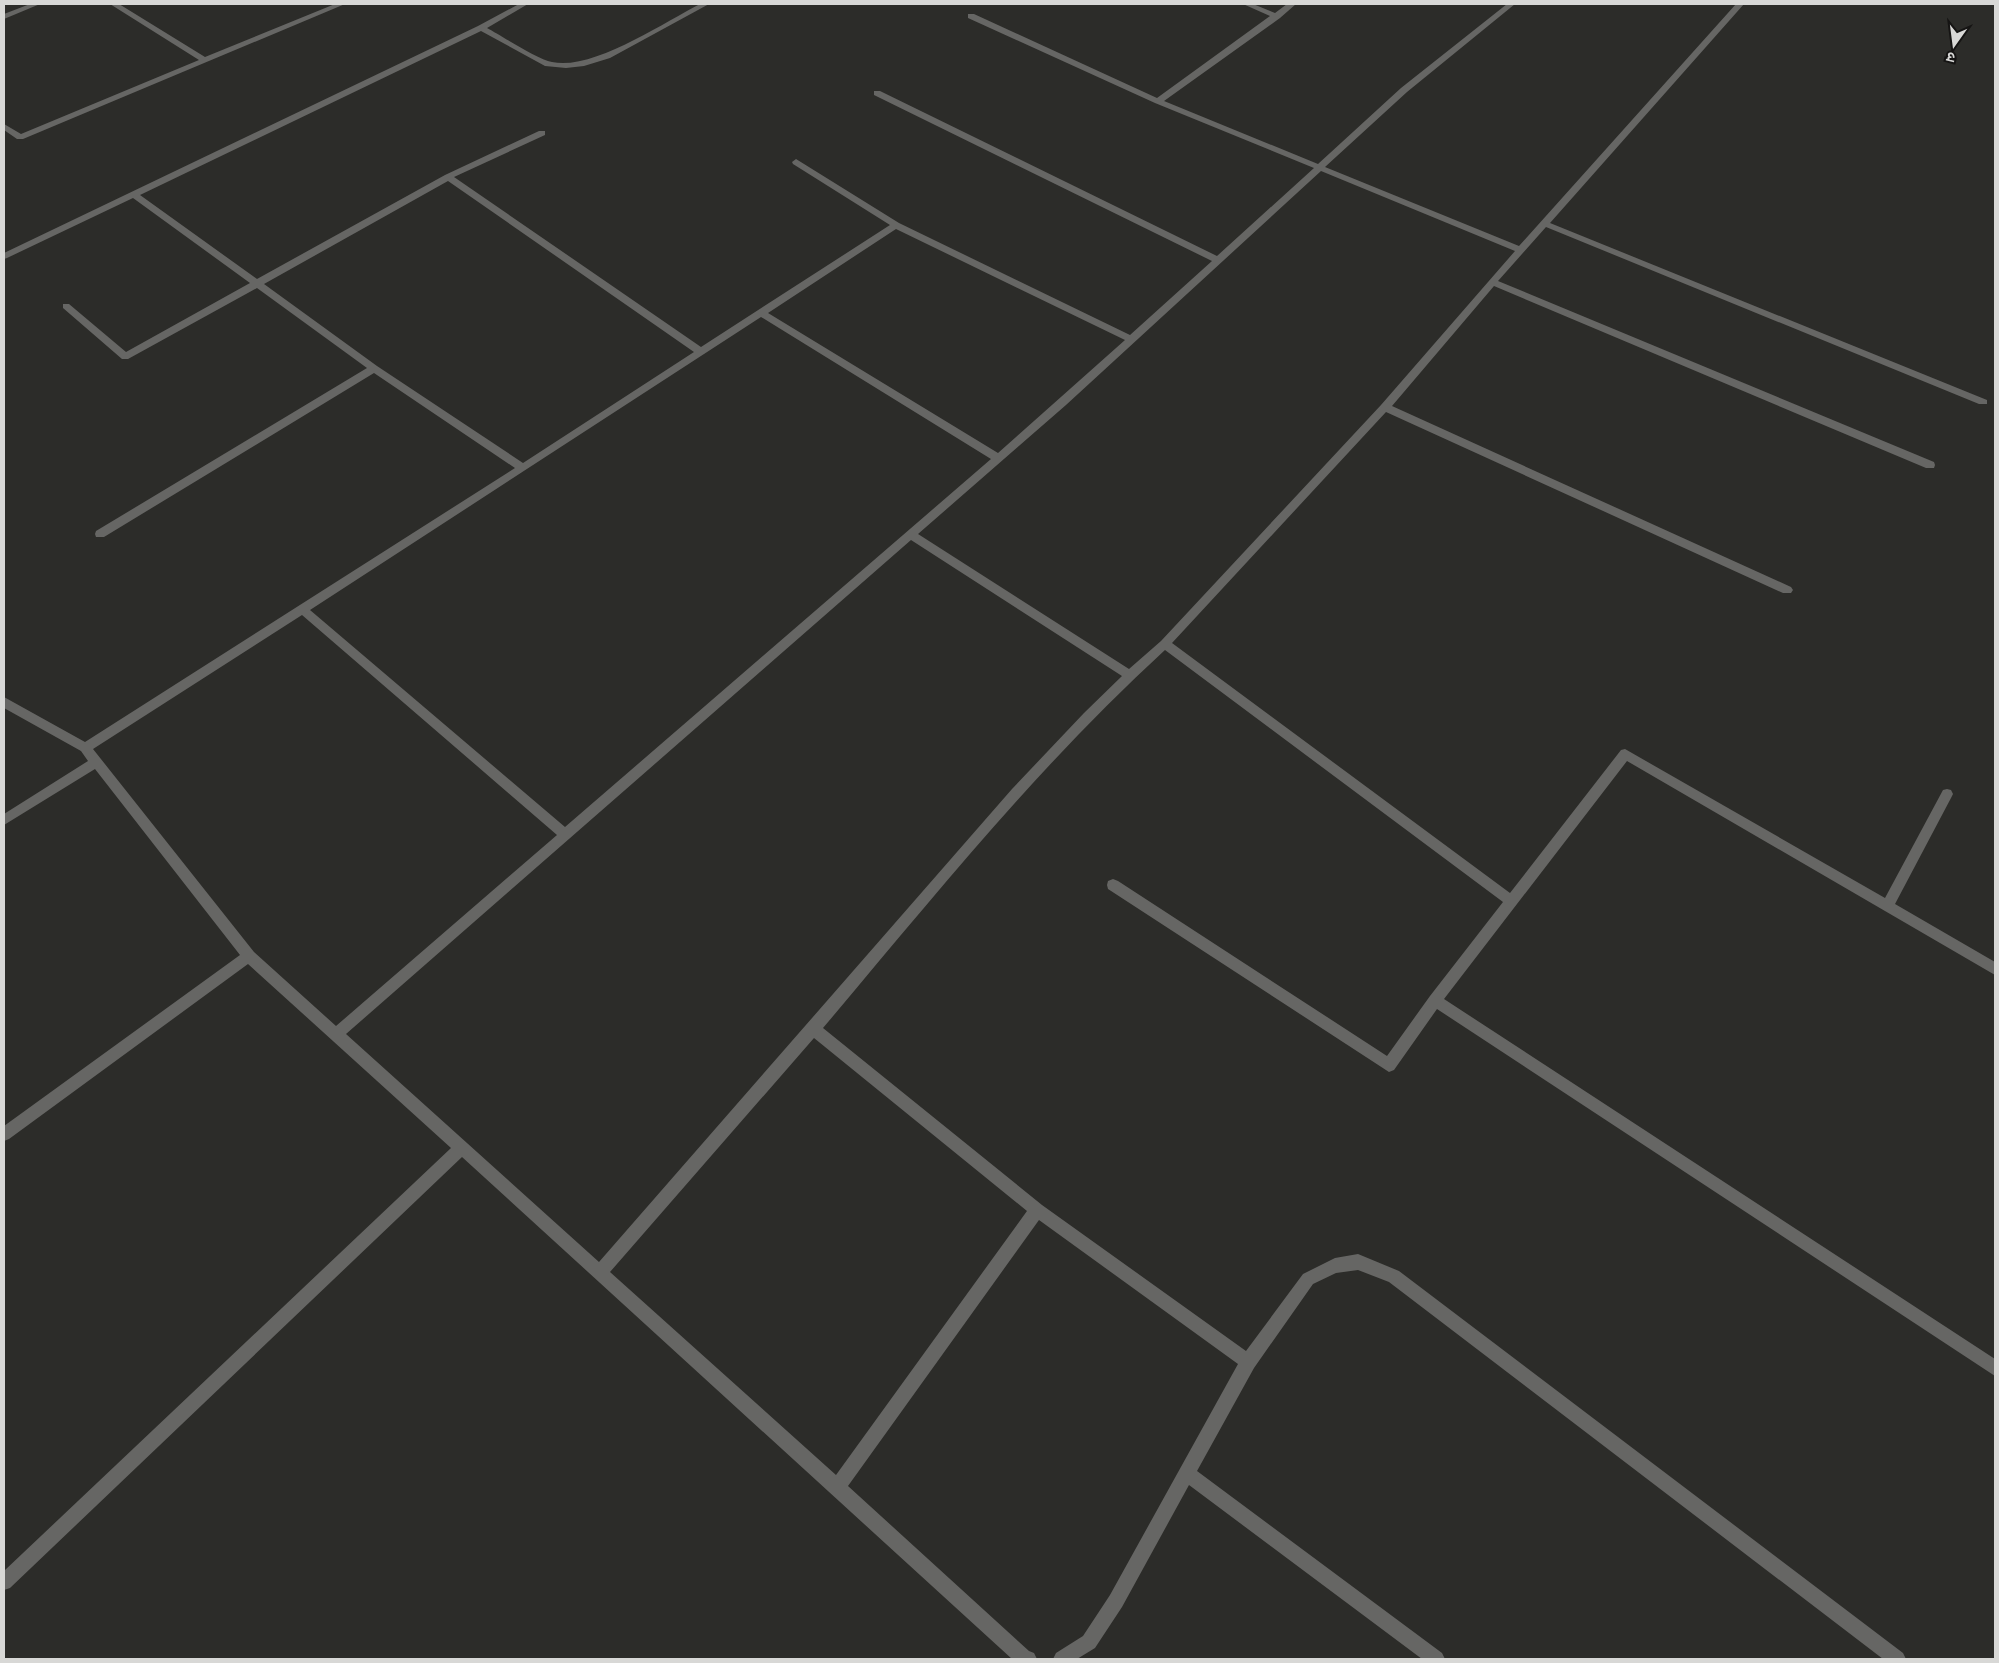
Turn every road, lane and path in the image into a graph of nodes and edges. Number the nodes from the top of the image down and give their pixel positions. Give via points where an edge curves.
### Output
1 (36, 4) edge
2 (114, 4) edge
3 (341, 4) edge
4 (524, 4) edge
5 (705, 4) edge
6 (1247, 4) edge
7 (1292, 4) edge
8 (1511, 4) edge
9 (1740, 4) edge
10 (971, 16) dead end
11 (1278, 16) junction
12 (4, 17) edge
13 (481, 28) junction
14 (204, 60) junction
15 (877, 93) dead end
16 (1158, 102) junction
17 (4, 127) edge
18 (542, 133) dead end
19 (796, 162) dead end
20 (1321, 167) junction
21 (448, 177) junction
22 (133, 194) junction
23 (1545, 224) junction
24 (896, 225) junction
25 (1521, 250) junction
26 (4, 256) edge
27 (1219, 261) junction
28 (1492, 282) junction
29 (257, 283) junction
30 (66, 306) dead end
31 (761, 313) junction
32 (1132, 340) junction
33 (701, 352) junction
34 (374, 368) junction
35 (1983, 402) dead end
36 (1385, 407) junction
37 (998, 459) junction
38 (1930, 465) dead end
39 (523, 468) junction
40 (100, 534) dead end
41 (911, 535) junction
42 (1787, 590) dead end
43 (302, 610) junction
44 (1165, 644) junction
45 (1129, 675) junction
46 (4, 702) edge
47 (85, 748) junction
48 (96, 762) junction
49 (1947, 794) dead end
50 (4, 820) edge
51 (566, 835) junction
52 (1113, 885) dead end
53 (1512, 902) junction
54 (1887, 906) junction
55 (249, 956) junction
56 (1995, 969) edge
57 (1434, 1000) junction
58 (814, 1029) junction
59 (336, 1035) junction
60 (4, 1134) edge
61 (462, 1148) junction
62 (1037, 1210) junction
63 (600, 1272) junction
64 (1248, 1362) junction
65 (1995, 1368) edge
66 (1186, 1473) junction
67 (837, 1487) junction
68 (4, 1582) edge
69 (1028, 1659) edge
70 (1062, 1659) edge
71 (1436, 1659) edge
72 (1897, 1659) edge

1 - 12 street
2 - 14 street
3 - 14 street
4 - 13 street
5 - 13 street via 607,56 566,66 548,64
6 - 11 street
7 - 11 street
8 - 20 street via 1404,90
9 - 23 street
10 - 16 street
11 - 16 street
13 - 22 street
14 - 17 street via 20,137
15 - 27 street
16 - 20 street
18 - 21 street
19 - 24 street
20 - 25 street
20 - 27 street
21 - 29 street
21 - 33 street
22 - 26 street
22 - 29 street
23 - 25 street
23 - 35 street
24 - 31 street
24 - 32 street
25 - 28 street
27 - 32 street
28 - 36 street
28 - 38 street
29 - 30 street via 125,357
29 - 34 street
31 - 33 street
31 - 37 street
32 - 37 street
33 - 39 street
34 - 39 street
34 - 40 street
36 - 42 street
36 - 44 street
37 - 41 street
39 - 43 street
41 - 45 street
41 - 51 street
43 - 47 street
43 - 51 street
44 - 45 street
44 - 53 street
45 - 58 street via 1025,781
46 - 47 street
47 - 48 street
48 - 50 street
48 - 55 street
49 - 54 street
51 - 59 street
52 - 57 street via 1389,1065
53 - 54 street via 1625,754
53 - 57 street
54 - 56 street
55 - 59 street
55 - 60 street
57 - 65 street
58 - 62 street
58 - 63 street
59 - 61 street
61 - 63 street
61 - 68 street
62 - 64 street
62 - 67 street
63 - 67 street
64 - 66 street
64 - 72 street via 1308,1279 1335,1266 1358,1262 1394,1276
66 - 70 street via 1116,1601 1089,1642
66 - 71 street
67 - 69 street

